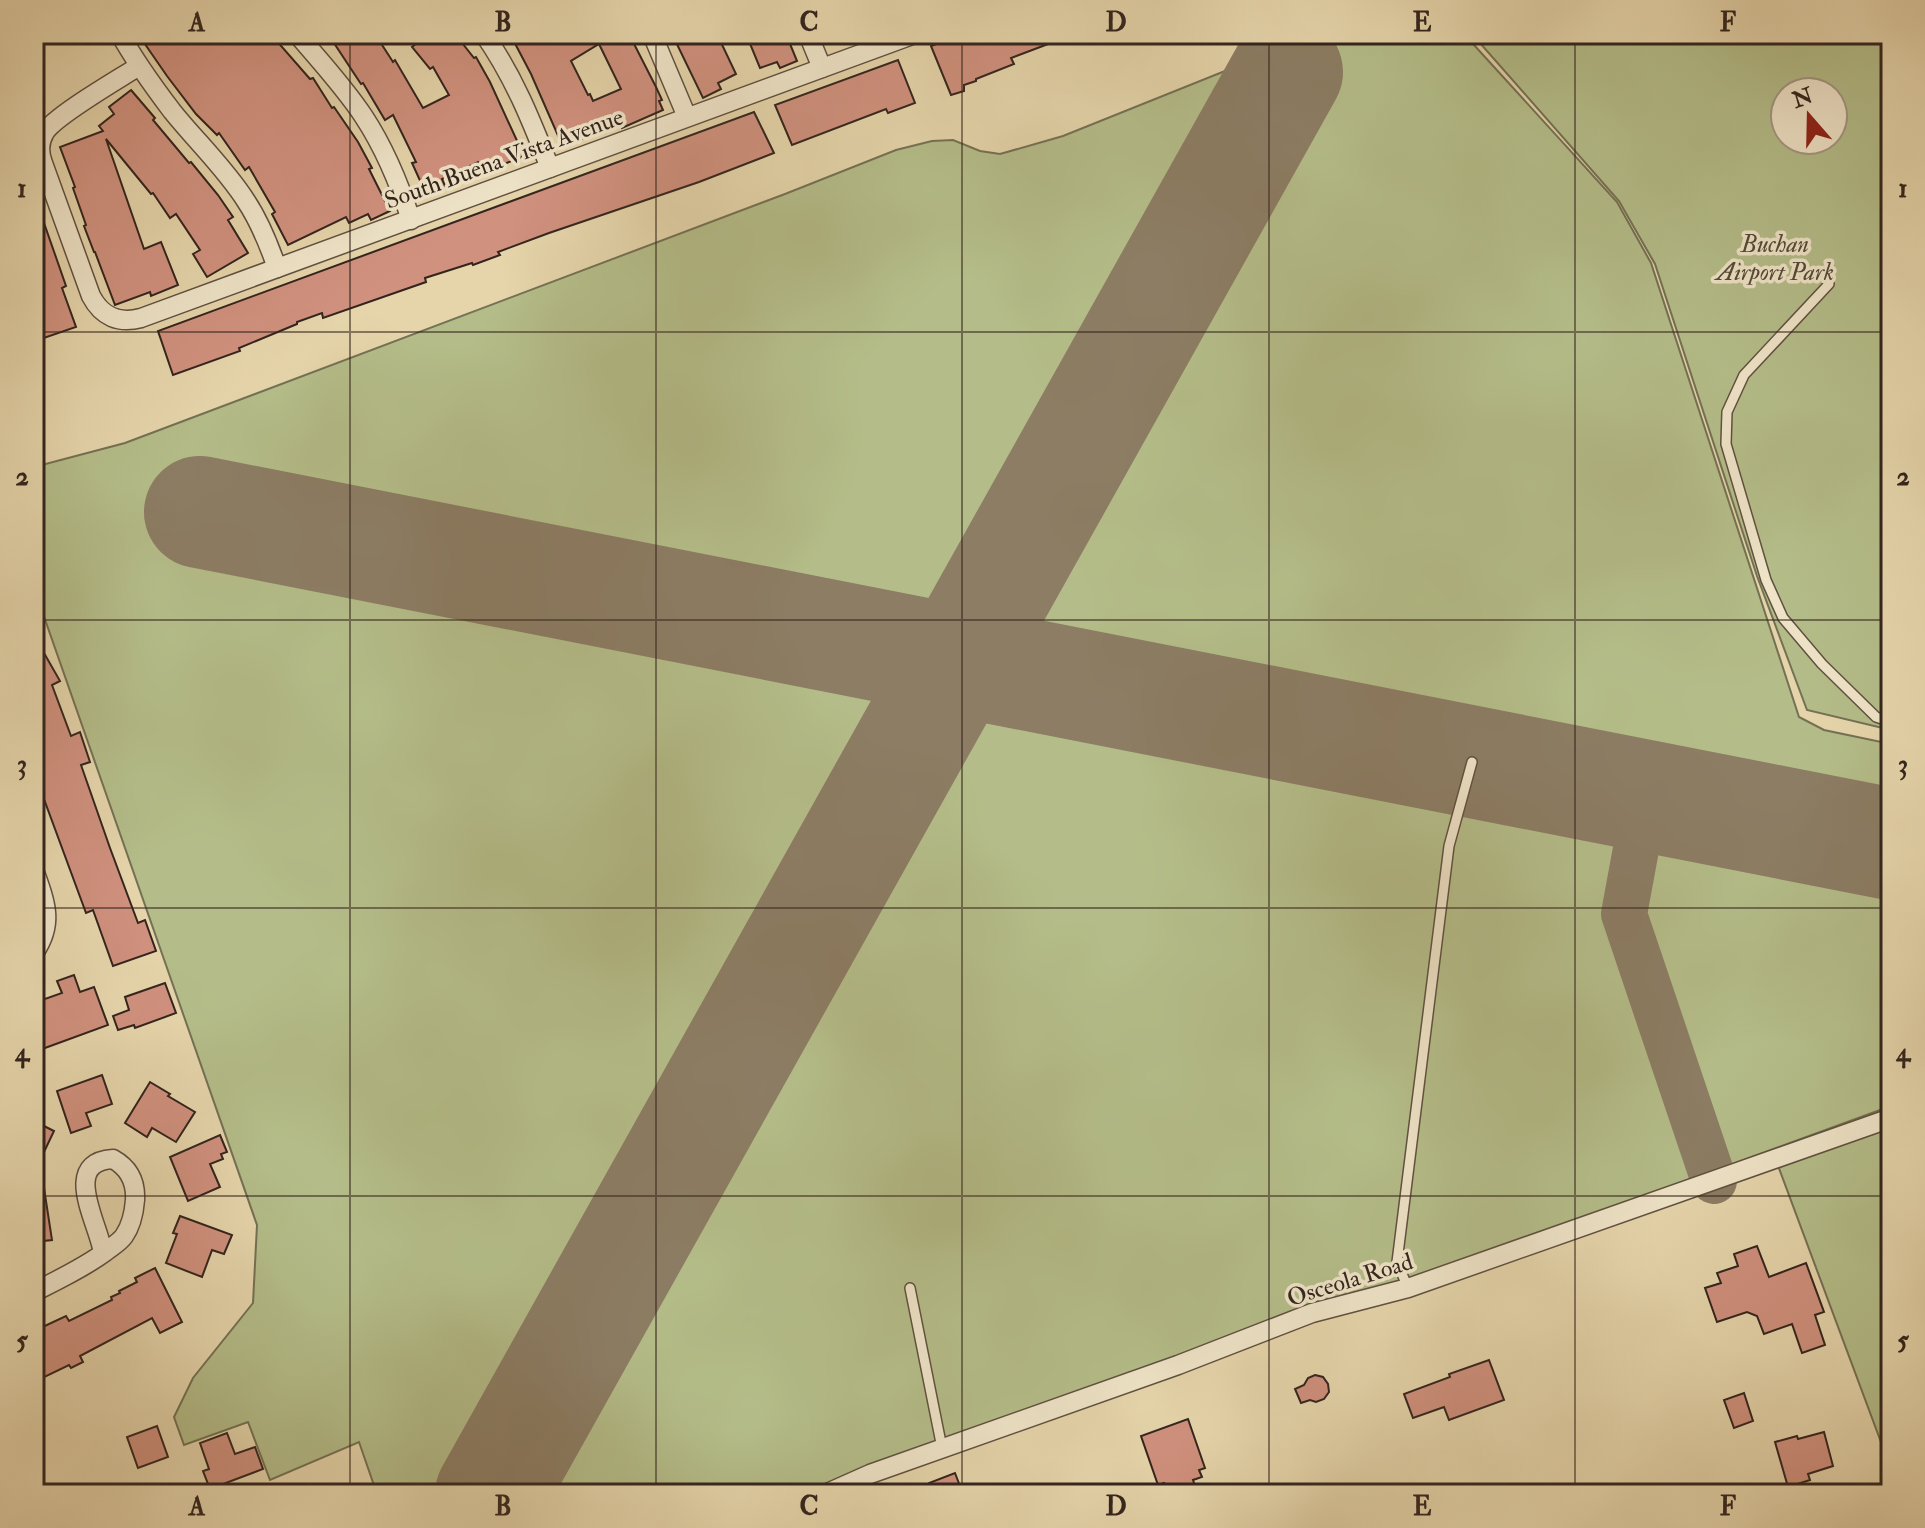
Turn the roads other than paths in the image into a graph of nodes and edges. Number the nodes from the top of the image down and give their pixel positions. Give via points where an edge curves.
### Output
1 (120, 34) edge
2 (297, 34) edge
3 (484, 34) edge
4 (652, 34) edge
5 (808, 34) edge
6 (915, 34) edge
7 (139, 66) junction
8 (822, 68) junction
9 (687, 117) junction
10 (550, 168) junction
11 (411, 220) junction
12 (277, 268) junction
13 (1829, 284) dead end
14 (1891, 722) edge
15 (1472, 762) dead end
16 (34, 870) edge
17 (34, 953) edge
18 (1891, 1118) edge
19 (103, 1253) junction
20 (910, 1288) dead end
21 (1408, 1288) junction
22 (34, 1292) edge
23 (942, 1448) junction
24 (825, 1494) edge

1 - 7 street
2 - 11 street via 372,129
3 - 10 street via 527,108
4 - 9 street
5 - 8 street
6 - 8 street, South Buena Vista Avenue
7 - 12 street via 246,201
7 - 12 street, South Buena Vista Avenue via 57,120 41,145 98,308 120,320 137,319
8 - 9 street, South Buena Vista Avenue
9 - 10 street, South Buena Vista Avenue
10 - 11 street, South Buena Vista Avenue
11 - 12 street, South Buena Vista Avenue
13 - 14 lane via 1744,375 1727,412 1726,444 1766,580 1783,618 1876,717
15 - 21 lane via 1449,846 1397,1262
16 - 17 street via 47,918
18 - 21 street, Osceola Road
19 - 19 street via 86,1175 97,1162 113,1159 129,1173 134,1209 122,1239
19 - 22 street
20 - 23 lane
21 - 23 street, Osceola Road via 1312,1313
23 - 24 street, Osceola Road

